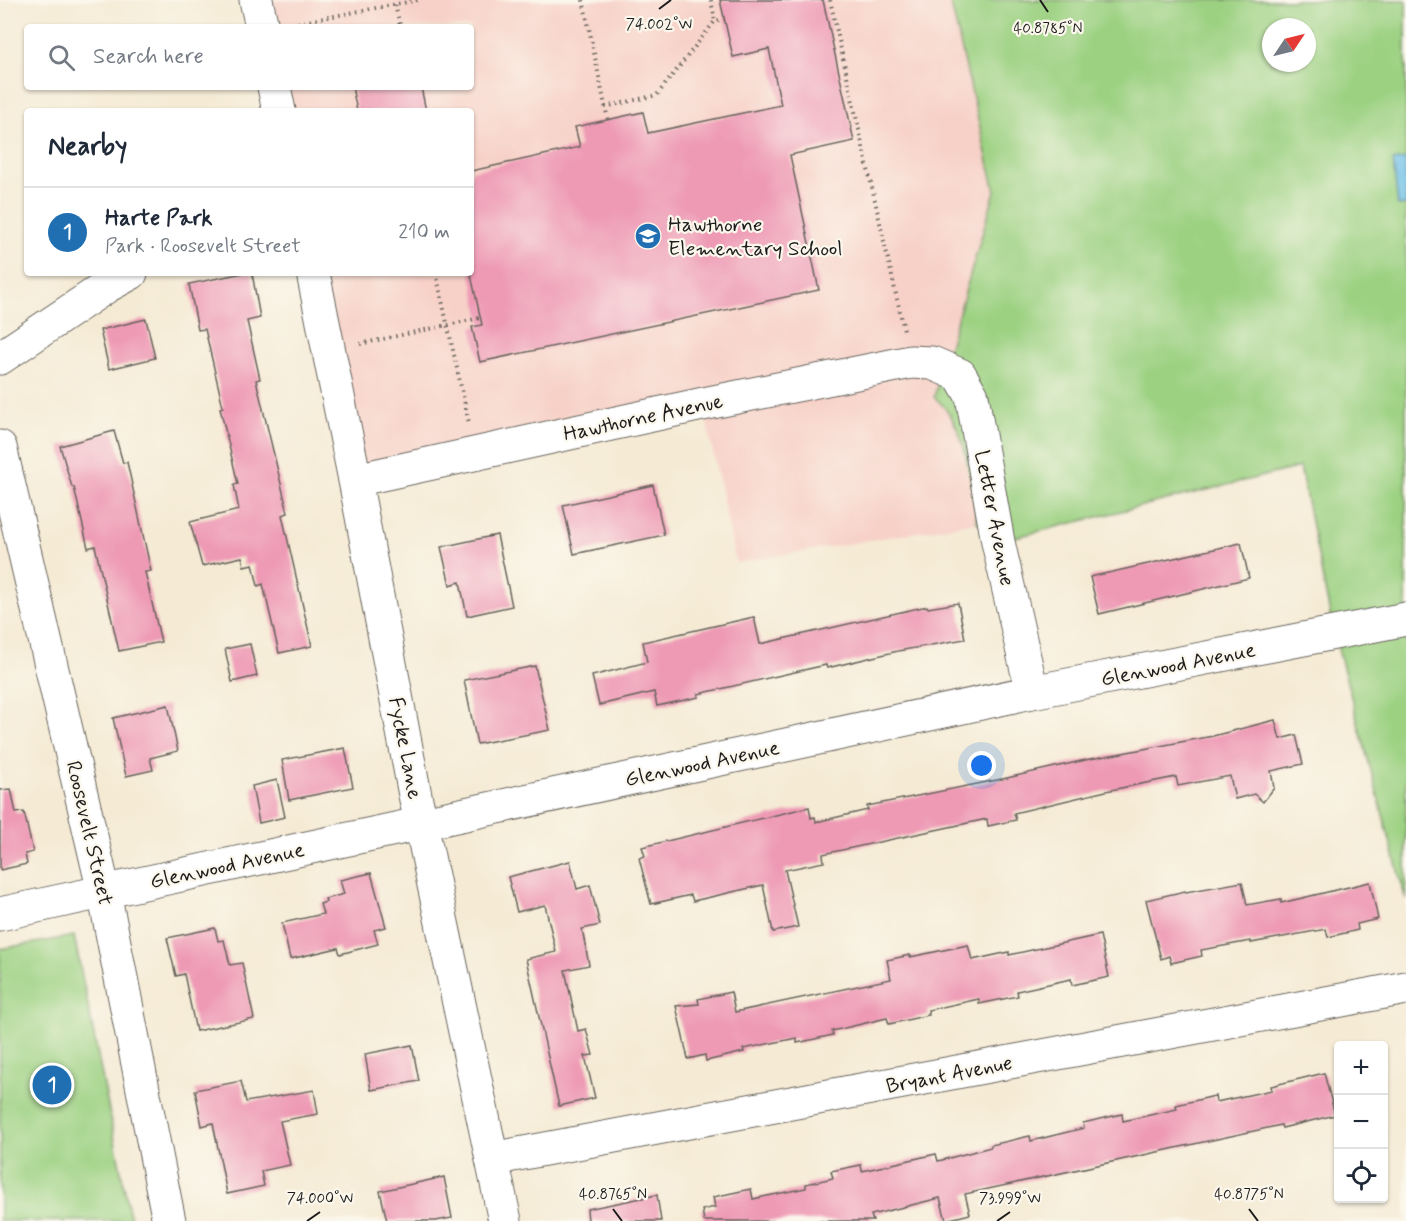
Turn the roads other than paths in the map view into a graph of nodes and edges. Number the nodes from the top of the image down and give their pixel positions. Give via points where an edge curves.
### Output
1 (256, 0) edge
2 (274, 24) edge
3 (275, 90) edge
4 (278, 108) edge
5 (125, 276) edge
6 (314, 276) edge
7 (0, 358) edge
8 (922, 362) joint
9 (0, 447) edge
10 (355, 480) junction
11 (1406, 619) edge
12 (1032, 692) junction
13 (421, 823) junction
14 (104, 892) junction
15 (0, 914) edge
16 (1406, 988) edge
17 (492, 1160) junction
18 (169, 1221) edge
19 (505, 1221) edge

1 - 2 street
3 - 4 street
5 - 7 street
6 - 10 street, Fycke Lane
8 - 10 street, Hawthorne Avenue via 703,404
8 - 12 street, Letter Avenue via 960,375 972,396 998,542
9 - 14 street, Roosevelt Street
10 - 13 street, Fycke Lane
11 - 12 street, Glenwood Avenue
12 - 13 street, Glenwood Avenue
13 - 14 street, Glenwood Avenue
13 - 17 street, Fycke Lane
14 - 15 street, Glenwood Avenue
14 - 18 street, Roosevelt Street
16 - 17 street, Bryant Avenue
17 - 19 street, Fycke Lane

